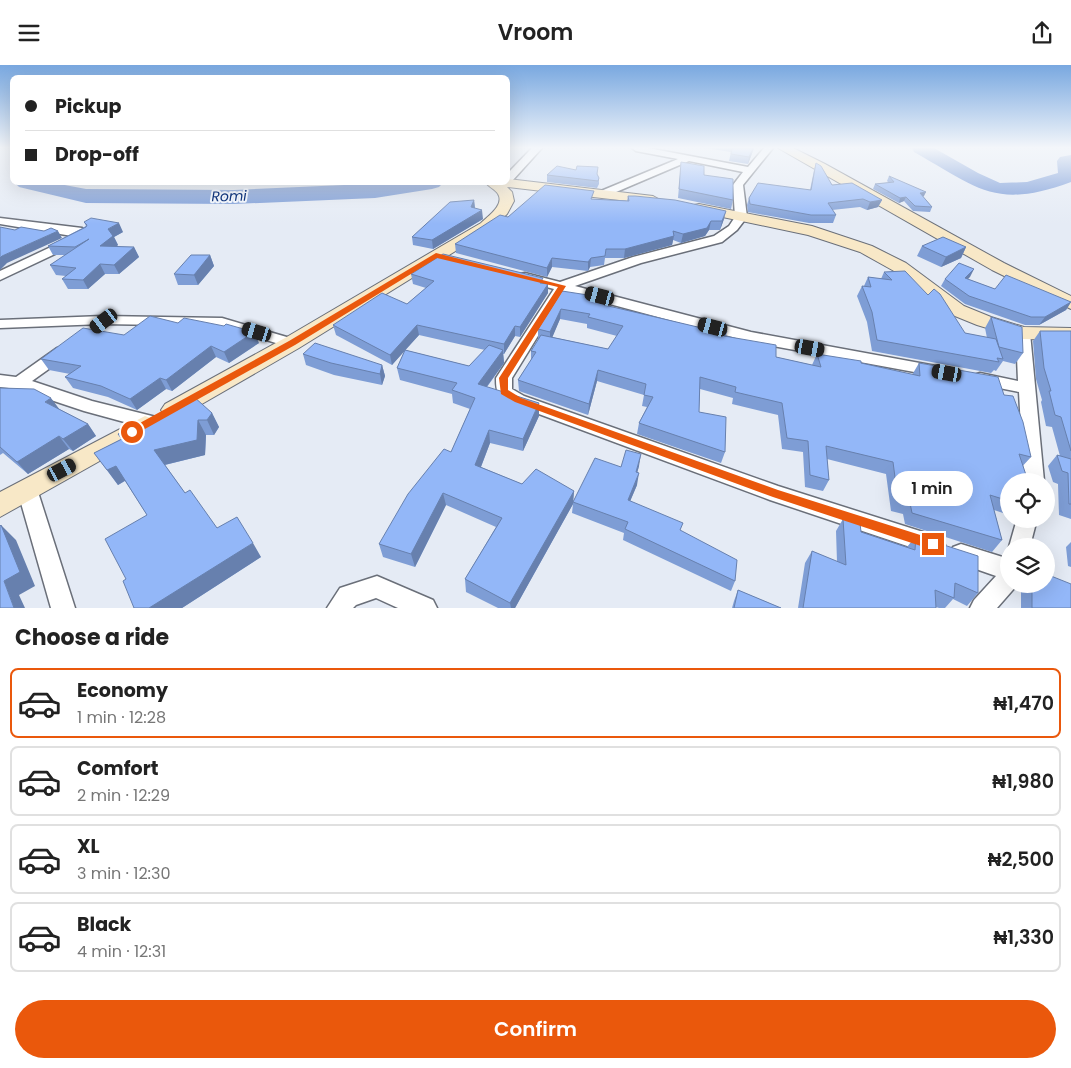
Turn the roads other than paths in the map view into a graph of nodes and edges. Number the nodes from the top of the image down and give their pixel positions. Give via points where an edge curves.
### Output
1 (652, 173) edge
2 (747, 173) edge
3 (834, 173) edge
4 (510, 181) edge
5 (496, 185) edge
6 (605, 193) junction
7 (670, 202) edge
8 (688, 205) edge
9 (742, 217) junction
10 (0, 221) edge
11 (514, 274) edge
12 (0, 276) edge
13 (562, 286) junction
14 (1071, 303) edge
15 (104, 321) junction
16 (0, 323) edge
17 (1023, 333) junction
18 (1071, 334) edge
19 (292, 343) junction
20 (947, 373) edge
21 (967, 377) edge
22 (0, 381) edge
23 (19, 383) junction
24 (1026, 388) junction
25 (150, 422) junction
26 (1033, 473) edge
27 (27, 489) junction
28 (0, 505) edge
29 (1000, 567) edge
30 (1000, 588) edge
31 (63, 608) edge
32 (339, 608) edge
33 (425, 608) edge
34 (982, 608) edge

1 - 6 street
2 - 9 street via 738,185
3 - 14 street via 975,256
4 - 6 street
5 - 19 street via 505,192 508,201 502,211 446,258
6 - 7 street
8 - 9 street
9 - 13 street via 718,239 637,260
9 - 17 street via 812,231 866,249 900,267 957,310
10 - 12 street via 84,234
11 - 13 street
13 - 20 street via 751,337
13 - 29 street via 504,378 504,392 518,400 777,494
15 - 16 street
15 - 19 street via 222,322
15 - 23 street
17 - 18 street
17 - 24 street
19 - 25 street
21 - 24 street
22 - 23 street
23 - 25 street via 90,407
24 - 26 street
25 - 27 street
27 - 28 street
27 - 31 street
30 - 34 street
32 - 33 street via 348,596 377,587

